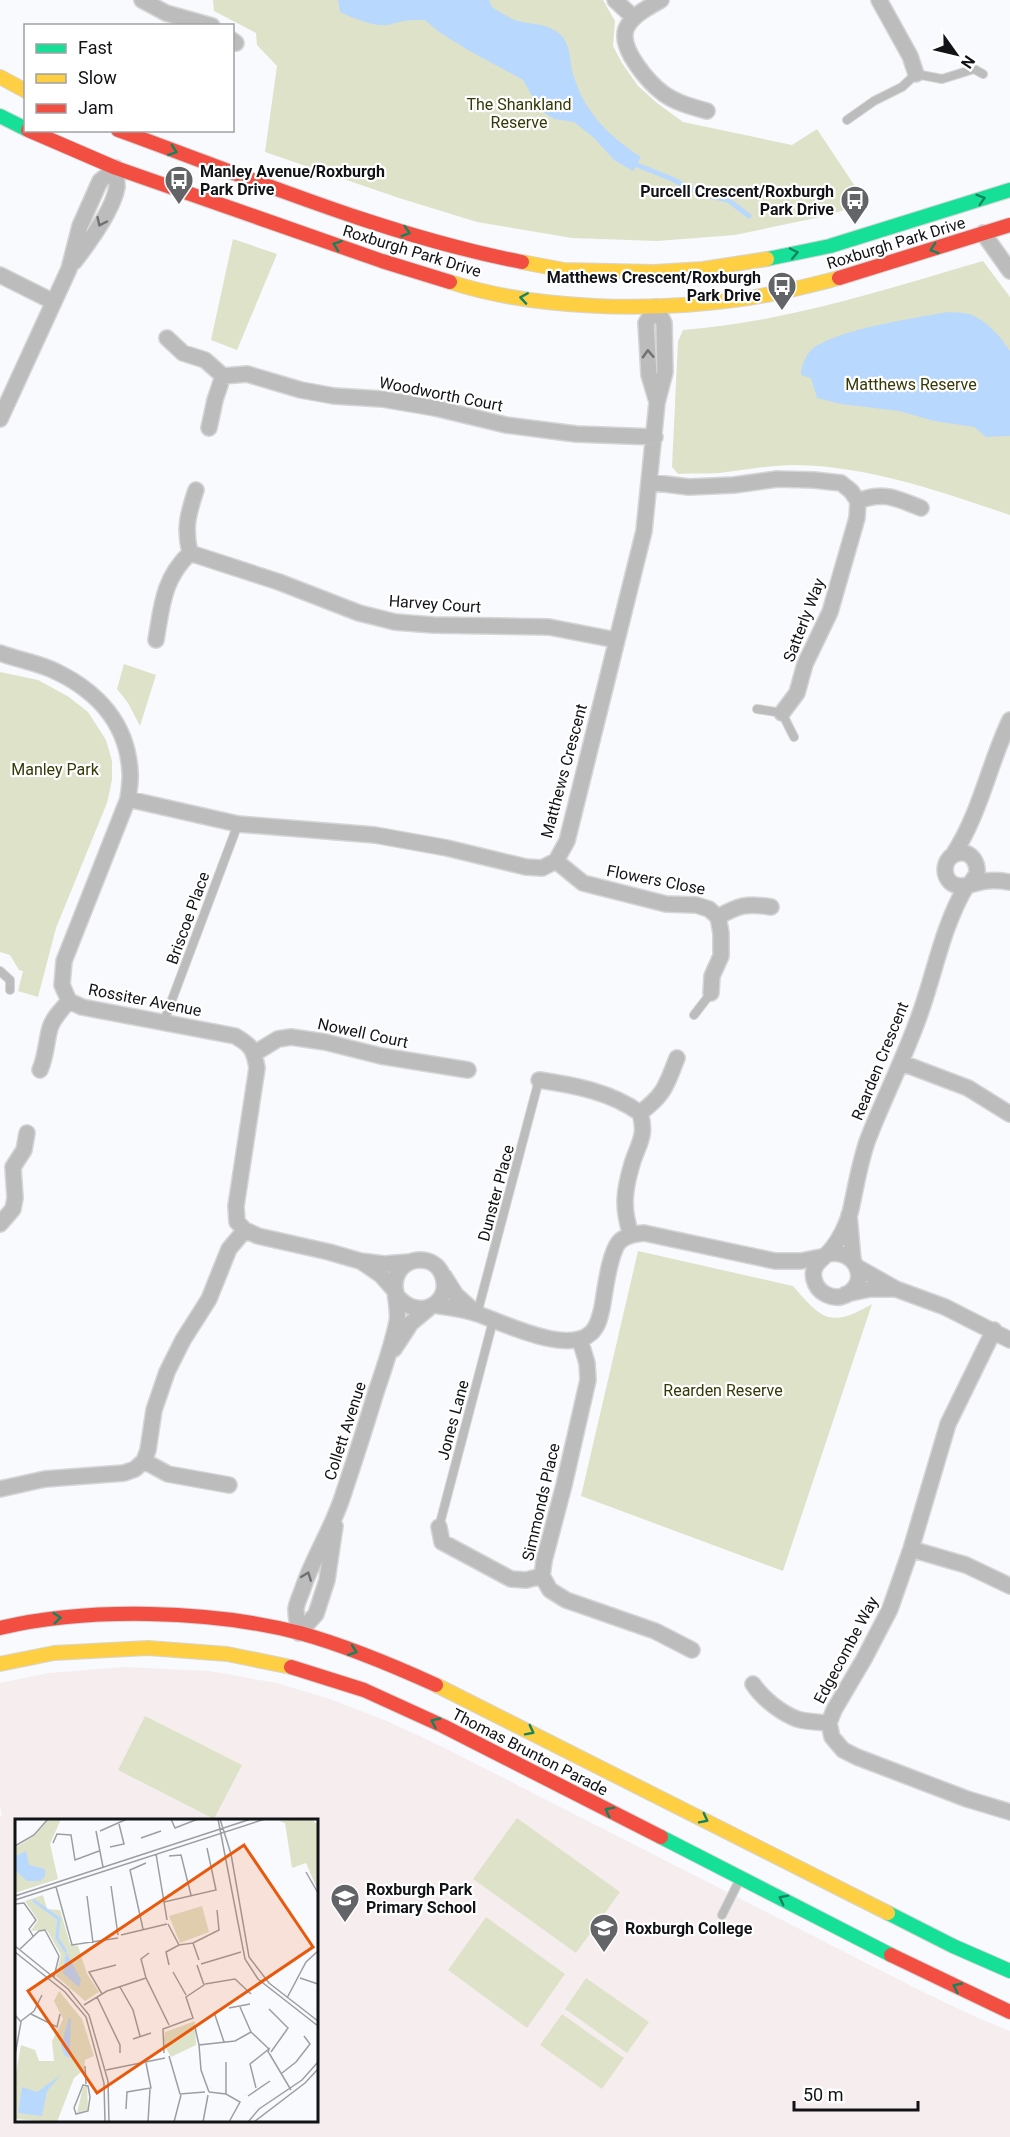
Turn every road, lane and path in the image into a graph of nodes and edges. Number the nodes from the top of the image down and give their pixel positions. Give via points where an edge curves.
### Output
1 (142, 0) edge
2 (615, 0) edge
3 (662, 0) edge
4 (879, 0) edge
5 (634, 18) junction
6 (205, 24) edge
7 (916, 74) junction
8 (983, 74) dead end
9 (0, 76) edge
10 (24, 90) edge
11 (706, 111) dead end
12 (0, 116) edge
13 (847, 120) dead end
14 (24, 128) edge
15 (32, 132) edge
16 (122, 148) edge
17 (93, 158) junction
18 (139, 176) junction
19 (100, 181) junction
20 (117, 188) junction
21 (1010, 190) edge
22 (1010, 225) edge
23 (983, 233) junction
24 (69, 269) junction
25 (1010, 271) edge
26 (0, 275) edge
27 (655, 289) junction
28 (54, 302) junction
29 (678, 305) junction
30 (632, 306) junction
31 (646, 323) junction
32 (664, 323) junction
33 (167, 338) dead end
34 (224, 375) junction
35 (657, 404) junction
36 (0, 419) edge
37 (209, 428) dead end
38 (655, 437) junction
39 (649, 482) junction
40 (196, 490) dead end
41 (858, 501) junction
42 (921, 508) dead end
43 (190, 553) junction
44 (156, 640) dead end
45 (616, 640) junction
46 (4, 656) edge
47 (756, 709) dead end
48 (782, 713) junction
49 (1010, 720) edge
50 (794, 737) dead end
51 (128, 799) junction
52 (975, 814) junction
53 (238, 824) junction
54 (953, 855) junction
55 (975, 860) junction
56 (556, 861) junction
57 (946, 878) junction
58 (1009, 882) edge
59 (969, 884) junction
60 (771, 907) dead end
61 (718, 917) junction
62 (948, 922) junction
63 (0, 971) edge
64 (10, 990) dead end
65 (711, 993) joint
66 (69, 1001) junction
67 (694, 1015) dead end
68 (164, 1022) junction
69 (255, 1053) junction
70 (677, 1058) dead end
71 (902, 1063) junction
72 (40, 1070) dead end
73 (468, 1070) dead end
74 (539, 1080) joint
75 (640, 1113) junction
76 (1010, 1114) edge
77 (27, 1133) dead end
78 (7, 1165) edge
79 (849, 1215) junction
80 (0, 1224) edge
81 (245, 1230) junction
82 (631, 1234) junction
83 (825, 1256) junction
84 (360, 1261) junction
85 (775, 1261) junction
86 (409, 1262) junction
87 (855, 1264) junction
88 (442, 1274) junction
89 (816, 1286) junction
90 (896, 1289) junction
91 (396, 1294) junction
92 (846, 1294) junction
93 (431, 1306) junction
94 (477, 1314) junction
95 (493, 1321) junction
96 (994, 1330) junction
97 (580, 1340) junction
98 (1010, 1340) edge
99 (387, 1359) junction
100 (144, 1461) junction
101 (229, 1485) dead end
102 (0, 1489) edge
103 (337, 1515) junction
104 (439, 1527) joint
105 (911, 1549) junction
106 (542, 1576) junction
107 (1010, 1586) edge
108 (296, 1609) junction
109 (316, 1614) junction
110 (272, 1628) junction
111 (0, 1629) edge
112 (329, 1643) junction
113 (294, 1649) junction
114 (692, 1650) dead end
115 (0, 1664) edge
116 (753, 1684) dead end
117 (829, 1723) junction
118 (1010, 1812) edge
119 (741, 1878) junction
120 (722, 1915) dead end
121 (1010, 1971) edge
122 (1010, 2012) edge

1 - 6 street via 166,13
2 - 5 street
3 - 5 street
4 - 7 street
5 - 11 street via 626,30 625,44 649,80 682,104
7 - 8 lane via 942,79 974,69
7 - 13 lane via 902,87
9 - 10 street
12 - 14 street, Roxburgh Park Drive
15 - 17 street, Roxburgh Park Drive
16 - 17 street, Roxburgh Park Drive
16 - 18 street, Roxburgh Park Drive
16 - 19 street
16 - 20 street
16 -> 27 street, Roxburgh Park Drive via 262,182 467,251
17 - 19 street
18 - 20 street
30 -> 18 street, Roxburgh Park Drive via 563,304 471,289
19 - 24 street via 80,226
20 -> 24 street via 97,232
27 -> 21 street, Roxburgh Park Drive via 703,269 830,246
22 - 23 street, Roxburgh Park Drive
23 - 25 street
23 -> 29 street, Roxburgh Park Drive via 838,278 742,299
24 - 28 street
26 - 28 street
27 - 29 street, Roxburgh Park Drive
27 - 30 street, Roxburgh Park Drive
27 - 31 street
27 - 32 street, Matthews Crescent
28 - 36 street
29 - 32 street
30 - 31 street
35 -> 31 street, Matthews Crescent via 649,375
32 - 35 street, Matthews Crescent via 665,372
33 - 34 street via 183,353 205,360
34 - 37 street
34 - 38 street, Woodworth Court via 247,374 301,390 435,408 506,425 576,434
35 - 38 street, Matthews Crescent
38 - 39 street, Matthews Crescent
39 - 41 street via 689,487 777,479 814,480 841,483
39 - 45 street, Matthews Crescent via 644,531
40 - 43 street via 186,535
41 - 42 street via 874,495 891,496
41 - 48 street, Satterly Way via 857,518 830,612 805,664 797,693
43 - 44 street via 169,582
43 - 45 street, Harvey Court via 359,613 396,622 549,627
45 - 56 street, Matthews Crescent via 567,842
46 - 51 street, Rossiter Avenue via 56,671 91,691 126,741 131,772
47 - 48 lane
48 - 50 lane
49 - 52 street
51 - 53 street, Matthews Crescent
51 - 66 street, Rossiter Avenue via 64,961 62,985
52 - 54 street
52 - 55 street
53 - 56 street, Matthews Crescent via 375,835 526,867 542,868
53 - 68 lane, Briscoe Place
54 - 55 street via 964,853
54 - 57 street via 945,865
55 - 58 street
55 - 59 street via 977,874
56 - 61 street, Flowers Close via 583,883 666,904 696,904
57 - 59 street via 958,886
57 - 62 street, Rearden Crescent
58 - 59 street via 988,880
59 - 62 street, Rearden Crescent
60 - 61 street, Flowers Close via 750,904
61 - 65 street, Flowers Close via 721,956 712,976
62 - 71 street, Rearden Crescent
63 - 64 lane via 10,980
65 - 67 lane
66 - 68 street, Rossiter Avenue via 82,1007
66 - 72 street via 50,1028
68 - 69 street, Rossiter Avenue via 235,1036
69 - 73 street, Nowell Court via 278,1039 291,1037
69 - 81 street via 257,1068 236,1206 237,1222
70 - 75 street via 665,1089
71 - 76 street via 968,1088
71 - 79 street, Rearden Crescent via 867,1141
74 - 75 street via 612,1098
74 - 94 lane, Dunster Place
75 - 82 street via 643,1137 624,1198 624,1214
77 - 78 street via 24,1150
78 - 80 street via 15,1198 13,1209
79 - 83 street, Rearden Crescent
79 - 87 street, Rearden Crescent
81 - 84 street
81 - 100 street via 229,1249 209,1299 167,1372 154,1410
82 - 85 street via 644,1233
82 - 97 street via 619,1243 613,1255 599,1320 592,1333
83 - 85 street via 801,1262
83 - 87 street via 842,1253
83 - 89 street via 814,1271
84 - 86 street
84 - 91 street via 381,1275
85 - 89 street
86 - 88 street via 426,1260
86 - 91 street via 398,1271
87 - 90 street
87 - 92 street via 855,1286
88 - 93 street via 443,1291
88 - 94 street via 456,1295
89 - 92 street via 830,1296
90 - 92 street
90 - 96 street
91 - 93 street via 412,1308
91 - 99 street, Collett Avenue via 397,1320
93 - 94 street
93 - 99 street, Collett Avenue via 411,1323
94 - 95 street
95 - 97 street via 533,1335
95 - 104 lane, Jones Lane
96 - 98 street
96 - 105 street, Edgecombe Way via 948,1425
97 - 106 street, Simmonds Place via 588,1380
99 - 103 street, Collett Avenue
100 - 101 street via 168,1474
100 - 102 street via 124,1473 45,1479
108 -> 103 street, Collett Avenue via 307,1574
103 - 109 street, Collett Avenue via 327,1580
104 - 106 street via 442,1542 512,1579
105 - 107 street via 966,1565
105 - 117 street, Edgecombe Way via 890,1609
106 - 114 street, Simmonds Place via 550,1590 566,1600 655,1631
108 - 110 street
108 - 113 street, Collett Avenue
109 - 112 street
109 - 113 street, Collett Avenue
111 -> 110 street, Thomas Brunton Parade via 34,1620 132,1612 230,1620
110 - 113 street, Thomas Brunton Parade
112 - 113 street, Thomas Brunton Parade
112 -> 121 street, Thomas Brunton Parade via 382,1660 474,1703 953,1946
113 - 115 street, Thomas Brunton Parade via 227,1654 148,1648 54,1653
119 -> 113 street, Thomas Brunton Parade via 443,1726 364,1690
116 - 117 street via 760,1695 794,1718
117 - 118 street, Edgecombe Way via 832,1737 843,1750 857,1757
119 - 120 lane
122 -> 119 street, Thomas Brunton Parade

